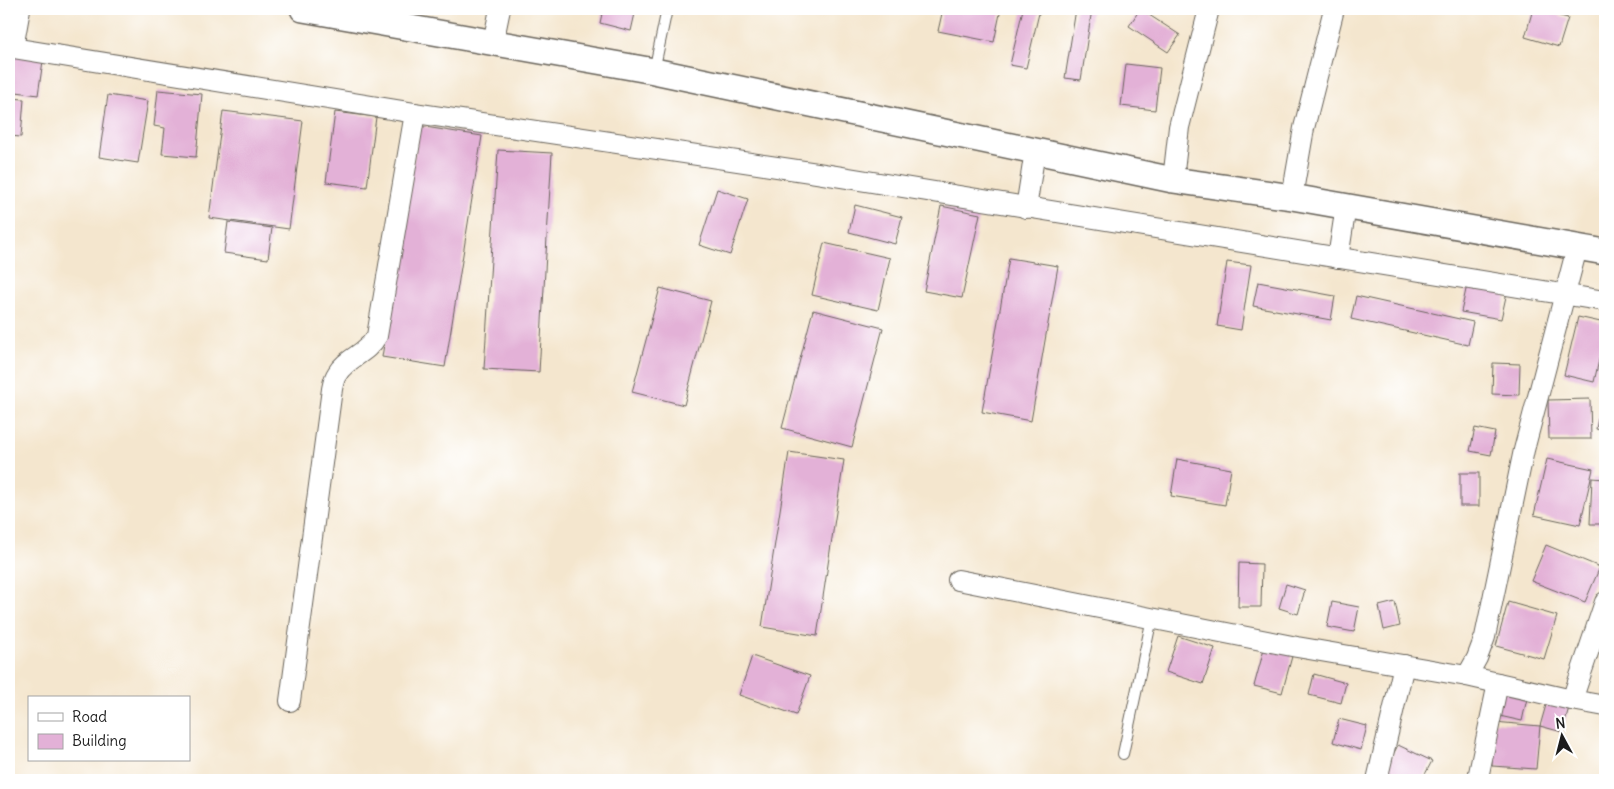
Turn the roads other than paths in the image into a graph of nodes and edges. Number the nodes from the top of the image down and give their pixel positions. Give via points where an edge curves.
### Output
1 (303, 9) edge
2 (500, 9) edge
3 (667, 9) edge
4 (1209, 9) edge
5 (1334, 9) edge
6 (19, 16) edge
7 (494, 42) junction
8 (11, 48) edge
9 (654, 70) junction
10 (416, 113) junction
11 (1035, 151) junction
12 (1174, 174) junction
13 (1294, 188) junction
14 (1346, 206) junction
15 (1026, 208) junction
16 (1577, 248) junction
17 (1605, 252) edge
18 (1338, 258) junction
19 (1564, 292) junction
20 (1605, 301) edge
21 (958, 580) dead end
22 (1605, 602) edge
23 (1152, 618) junction
24 (1404, 665) junction
25 (1467, 676) junction
26 (1498, 683) junction
27 (1572, 700) junction
28 (290, 701) dead end
29 (1605, 706) edge
30 (1123, 754) dead end
31 (1377, 780) edge
32 (1480, 780) edge

1 - 7 street
2 - 7 street
3 - 9 lane
4 - 12 street via 1179,127
5 - 13 street via 1304,128
6 - 8 street
7 - 9 street
8 - 10 street
9 - 11 street
10 - 15 street
10 - 28 street via 378,336 371,347 337,374 332,389
11 - 12 street
11 - 15 street
12 - 13 street
13 - 14 street
14 - 16 street
14 - 18 street
15 - 18 street
16 - 17 street
16 - 19 street
18 - 19 street
19 - 20 street
19 - 25 street via 1524,450 1485,637
21 - 23 street
22 - 27 street
23 - 24 street
23 - 30 lane
24 - 25 street
24 - 31 street
25 - 26 street
26 - 27 street
26 - 32 street
27 - 29 street

